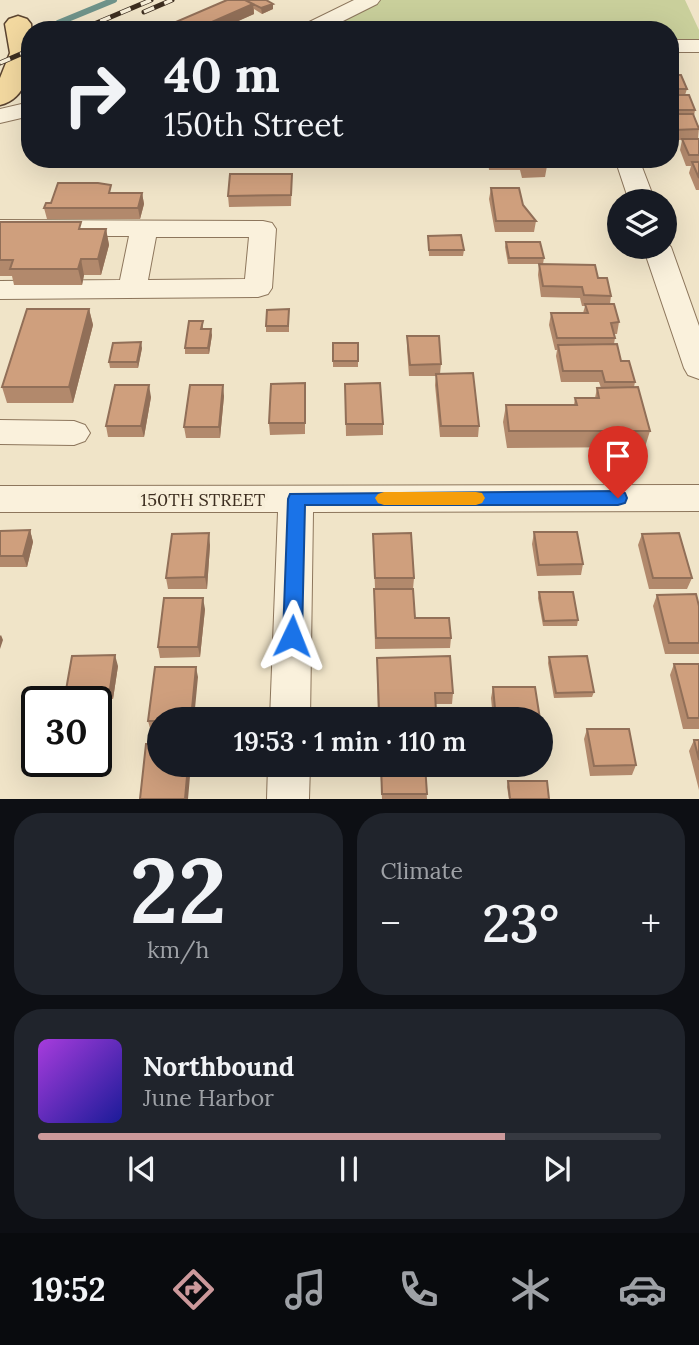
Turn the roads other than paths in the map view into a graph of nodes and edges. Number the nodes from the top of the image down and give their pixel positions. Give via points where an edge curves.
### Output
1 (370, 0) edge
2 (327, 21) edge
3 (11, 23) edge
4 (679, 46) edge
5 (699, 46) edge
6 (21, 48) edge
7 (21, 58) edge
8 (0, 97) edge
9 (21, 111) edge
10 (0, 116) edge
11 (630, 168) edge
12 (638, 189) edge
13 (0, 228) edge
14 (144, 228) junction
15 (661, 259) edge
16 (132, 289) junction
17 (0, 290) edge
18 (699, 368) edge
19 (0, 432) edge
20 (74, 433) dead end
21 (699, 498) edge
22 (0, 499) edge
23 (296, 499) junction
24 (290, 707) edge
25 (289, 777) edge
26 (288, 799) edge

1 - 2 street
3 - 6 main road
4 - 5 street
7 - 8 main road via 10,87
9 - 10 street
11 - 12 street
13 - 14 street
14 - 16 street
14 - 16 street via 263,229 258,288
15 - 18 street
16 - 17 street
19 - 20 street
21 - 23 street, 150TH STREET
22 - 23 street, 150TH STREET
23 - 24 street
25 - 26 street

